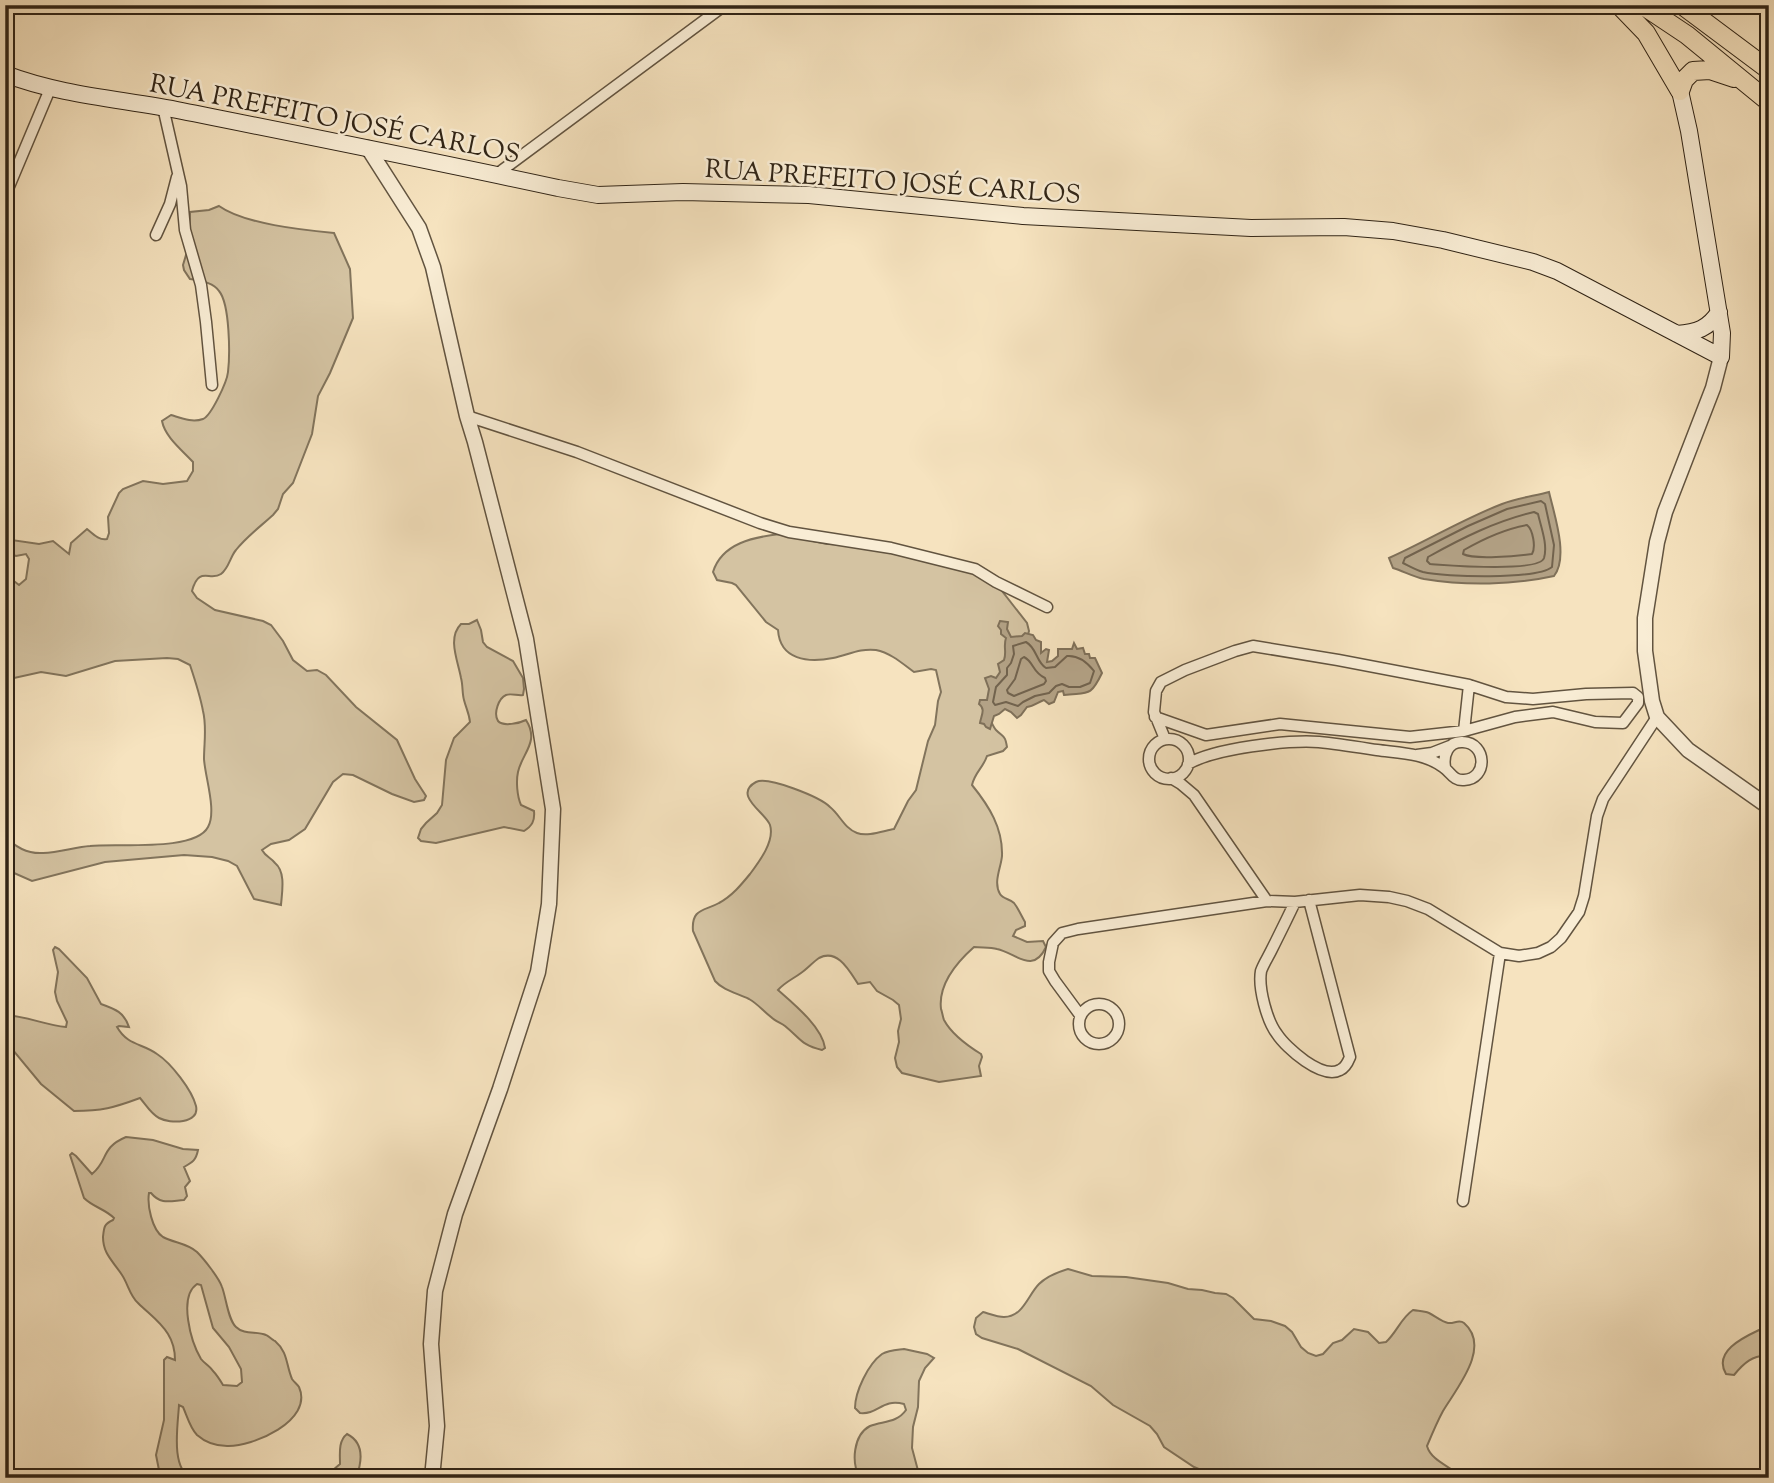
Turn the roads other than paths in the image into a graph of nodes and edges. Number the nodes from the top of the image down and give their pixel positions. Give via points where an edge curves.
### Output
1 (725, 5) edge
2 (1619, 5) edge
3 (1642, 5) edge
4 (1682, 5) edge
5 (711, 9) edge
6 (1769, 70) edge
7 (5, 74) edge
8 (1749, 85) junction
9 (50, 89) junction
10 (1680, 90) junction
11 (1769, 102) edge
12 (163, 107) junction
13 (368, 148) junction
14 (178, 170) junction
15 (497, 174) junction
16 (5, 196) edge
17 (156, 236) dead end
18 (1719, 312) junction
19 (1677, 334) junction
20 (1721, 357) junction
21 (212, 385) dead end
22 (467, 416) junction
23 (1047, 607) dead end
24 (1469, 685) junction
25 (1156, 717) junction
26 (1657, 717) junction
27 (1464, 731) junction
28 (1165, 739) junction
29 (1450, 746) junction
30 (1185, 747) junction
31 (1215, 753) junction
32 (1417, 755) junction
33 (1187, 766) junction
34 (1445, 767) junction
35 (1171, 778) junction
36 (1194, 795) junction
37 (1769, 807) edge
38 (1308, 900) junction
39 (1267, 901) junction
40 (1295, 902) junction
41 (1500, 953) junction
42 (1062, 990) junction
43 (1094, 1004) junction
44 (1080, 1015) junction
45 (1463, 1201) dead end
46 (432, 1478) edge

1 - 5 street
2 - 10 main road via 1646,33
3 - 8 main road
4 - 6 main road
5 - 15 street
7 - 9 main road, RUA PREFEITO JOSÉ CARLOS
8 - 10 main road via 1710,70 1688,75
8 - 11 main road
9 - 12 main road, RUA PREFEITO JOSÉ CARLOS
9 - 16 street
10 - 18 main road
12 - 13 main road, RUA PREFEITO JOSÉ CARLOS
12 - 14 street
13 - 15 main road, RUA PREFEITO JOSÉ CARLOS
13 - 22 street via 419,228 433,267
14 - 17 street
14 - 21 street via 185,230 203,297
15 - 19 main road, RUA PREFEITO JOSÉ CARLOS via 598,195 808,195 1023,216 1392,231 1545,266
18 - 19 main road via 1708,326
18 - 20 main road
19 - 20 main road, RUA PREFEITO JOSÉ CARLOS
20 - 26 street via 1657,542 1645,618 1648,678
22 - 23 street via 789,532 891,548 975,569
22 - 46 street via 526,639 552,822 549,904 538,972 455,1214 435,1291 431,1344 437,1426
24 - 25 street via 1253,646 1161,682 1154,702
24 - 27 street
24 - 27 street via 1506,697 1533,699 1633,692 1638,703 1623,723 1595,723 1553,712
25 - 27 street via 1206,735 1280,724 1410,737
25 - 28 street
26 - 37 street via 1688,750
26 - 41 street via 1603,799 1584,895 1572,923 1551,947 1538,953
28 - 30 street
28 - 35 street via 1153,747 1149,759 1154,771
29 - 32 street
29 - 34 street
29 - 34 street via 1465,741 1473,744 1481,754 1481,768 1463,780 1455,779
30 - 31 street
30 - 33 street
31 - 32 street via 1317,742
31 - 33 street
32 - 34 street
33 - 35 street
33 - 36 street
35 - 36 street
36 - 39 street
38 - 40 street
38 - 40 street via 1350,1057 1341,1070 1331,1072 1289,1048 1265,1007 1261,971
38 - 41 street via 1360,895 1407,901
39 - 40 street
39 - 42 street via 1062,933 1053,943 1049,971
41 - 45 street
42 - 43 street
42 - 44 street
43 - 44 street
43 - 44 street via 1110,1006 1117,1015 1118,1030 1112,1039 1102,1044 1087,1040 1080,1031

